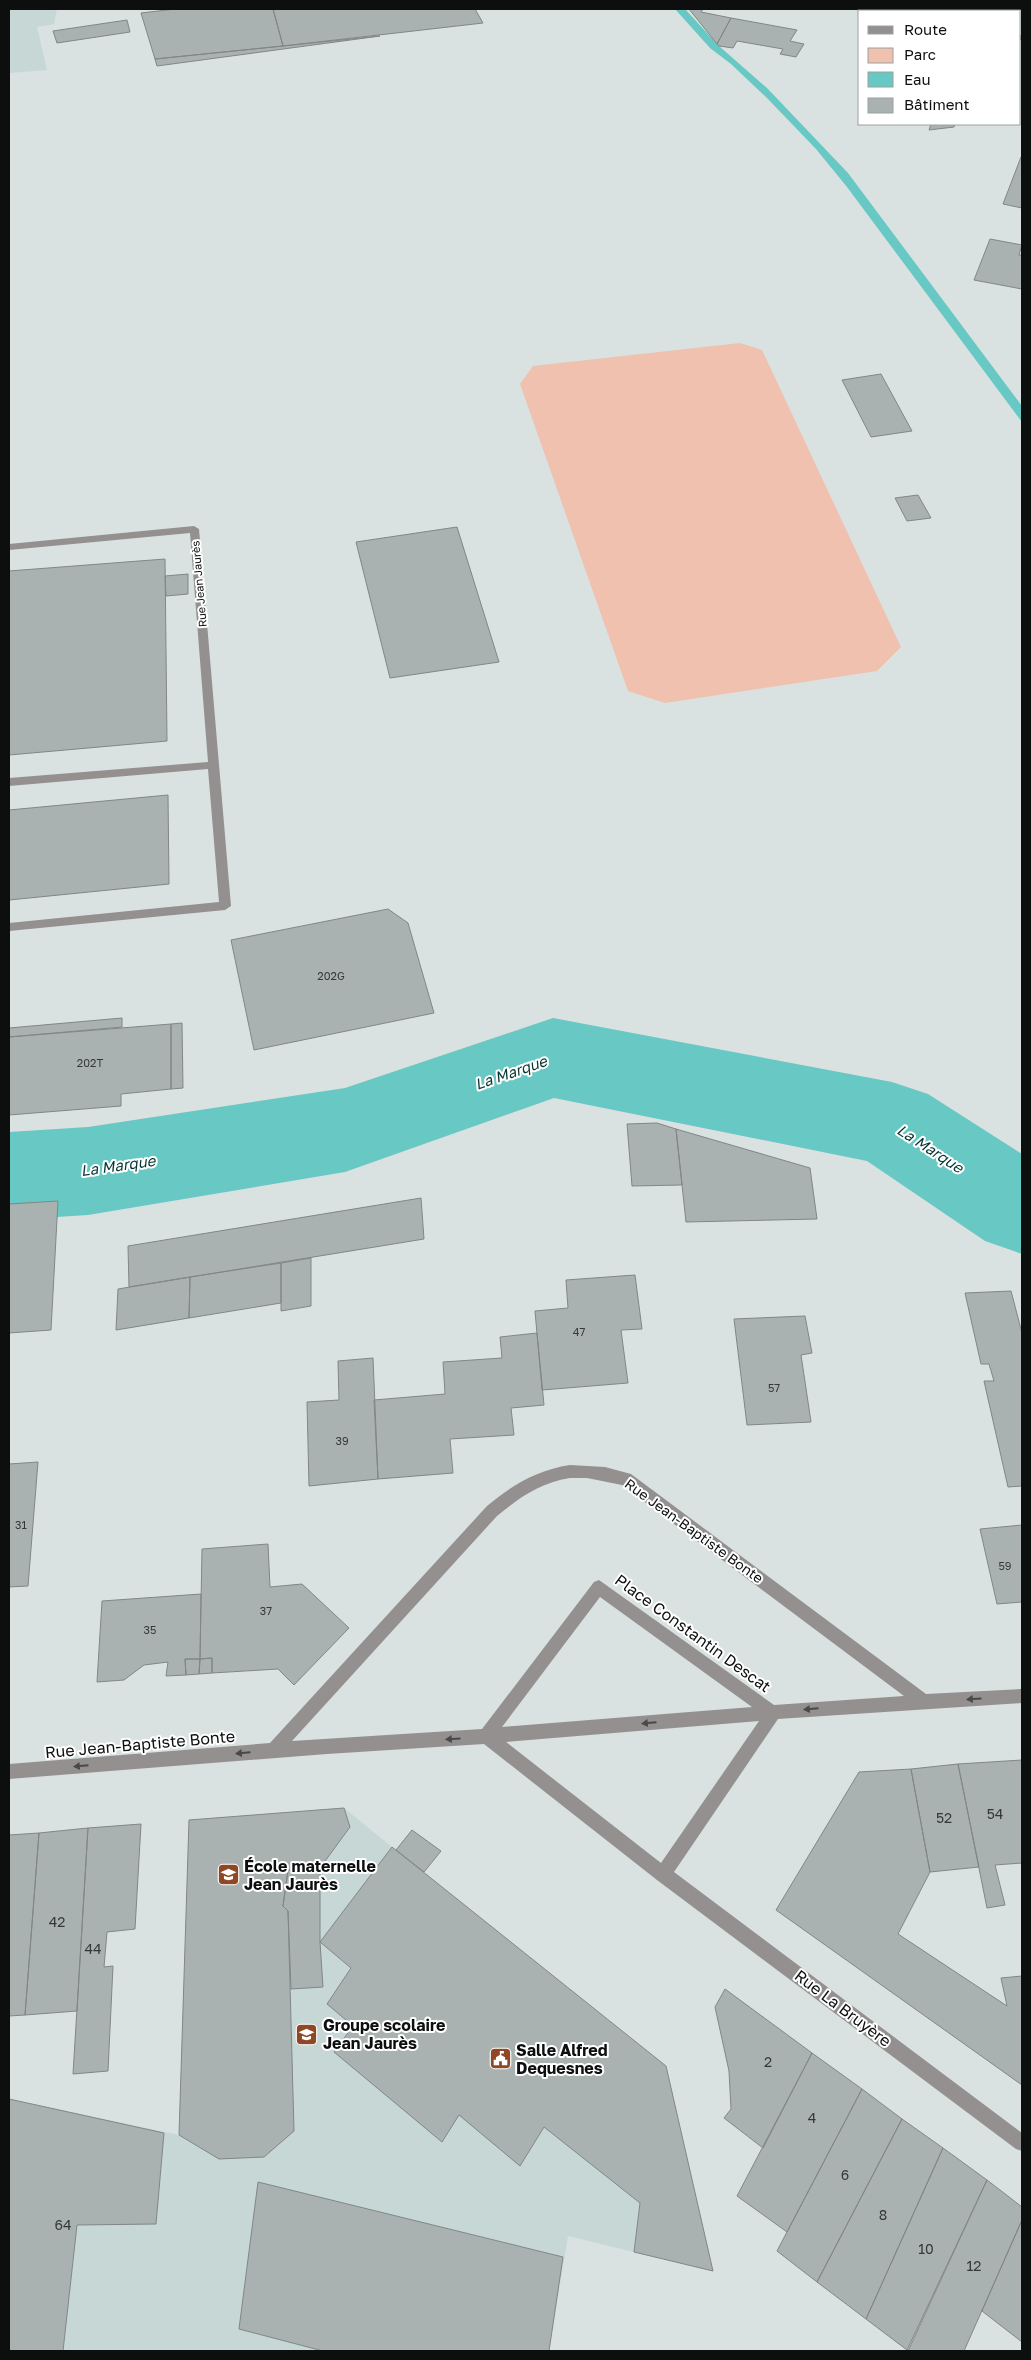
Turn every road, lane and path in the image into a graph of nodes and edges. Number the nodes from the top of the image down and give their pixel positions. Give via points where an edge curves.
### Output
1 (9, 547) edge
2 (213, 765) junction
3 (9, 782) edge
4 (9, 927) edge
5 (1022, 1696) edge
6 (924, 1702) junction
7 (773, 1713) junction
8 (486, 1736) junction
9 (274, 1751) junction
10 (9, 1772) edge
11 (663, 1874) junction
12 (1022, 2142) edge

1 - 2 street, Rue Jean Jaurès via 194,530
2 - 3 street
2 - 4 street, Rue Jean Jaurès via 225,906
5 -> 6 street, Rue Jean-Baptiste Bonte
6 -> 7 street, Rue Jean-Baptiste Bonte
6 - 9 street, Rue Jean-Baptiste Bonte via 626,1479 603,1472 572,1470 538,1479 516,1490 492,1511
7 -> 8 street, Rue Jean-Baptiste Bonte
7 - 8 street, Place Constantin Descat via 599,1586
7 - 11 street, Place Constantin Descat
8 -> 9 street, Rue Jean-Baptiste Bonte
8 - 11 street
9 -> 10 street, Rue Jean-Baptiste Bonte
11 - 12 street, Rue La Bruyère

